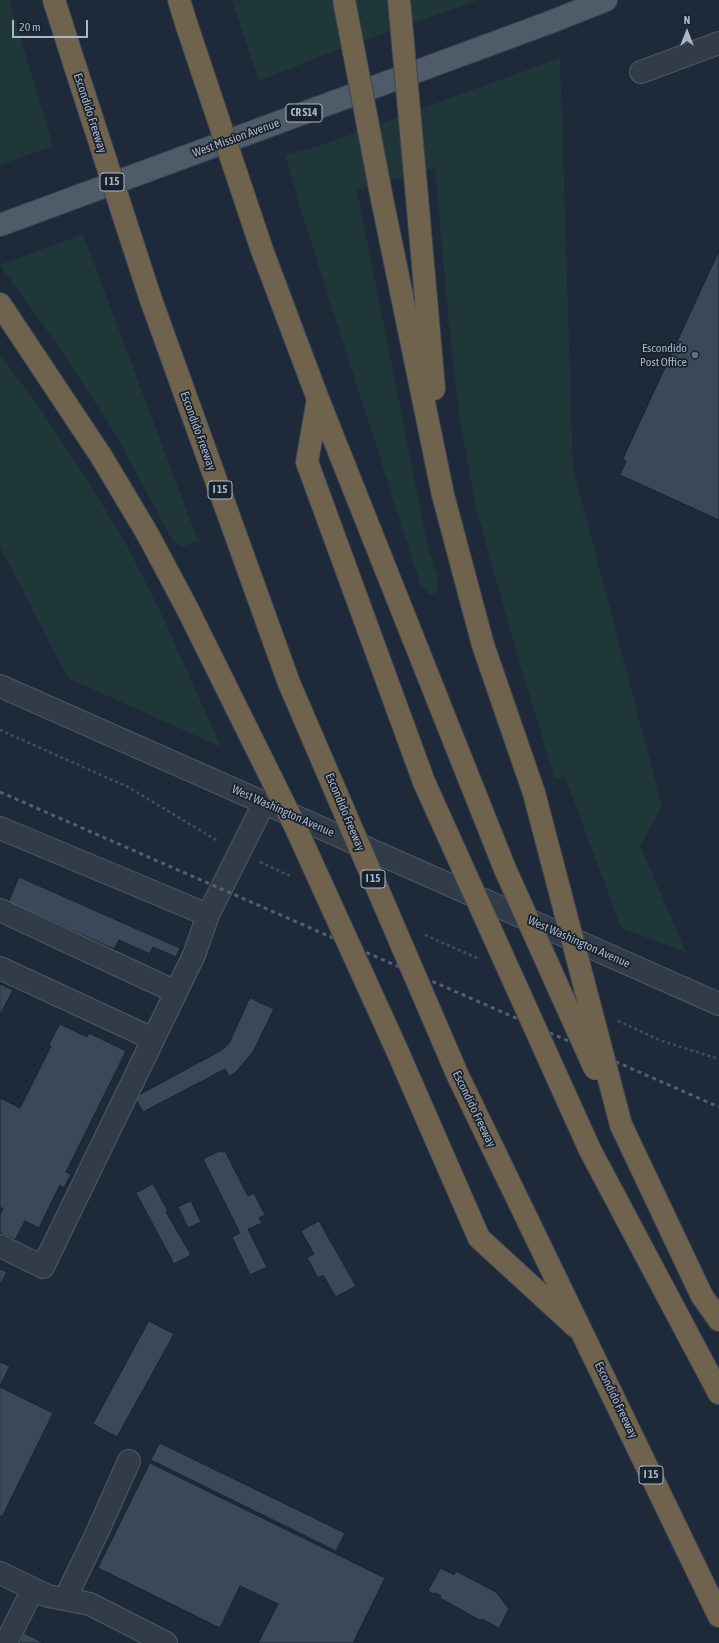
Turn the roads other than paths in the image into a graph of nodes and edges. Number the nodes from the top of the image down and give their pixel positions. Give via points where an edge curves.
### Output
1 (54, 0) edge
2 (179, 0) edge
3 (344, 0) edge
4 (399, 0) edge
5 (606, 0) edge
6 (719, 43) edge
7 (641, 72) dead end
8 (0, 225) edge
9 (0, 304) edge
10 (318, 399) junction
11 (443, 495) junction
12 (0, 686) edge
13 (264, 803) junction
14 (0, 828) edge
15 (0, 910) edge
16 (208, 915) junction
17 (0, 968) edge
18 (176, 992) junction
19 (719, 1004) edge
20 (154, 1039) junction
21 (621, 1125) junction
22 (0, 1246) edge
23 (719, 1320) edge
24 (584, 1334) junction
25 (719, 1394) edge
26 (129, 1461) dead end
27 (0, 1573) edge
28 (33, 1589) junction
29 (65, 1599) junction
30 (719, 1616) edge
31 (6, 1643) edge
32 (166, 1643) edge

1 - 24 highway, Escondido Freeway / I 15, bridge via 150,297 289,683 458,1076
2 - 10 highway, bridge via 262,250
3 - 11 highway, bridge
4 - 11 highway, bridge
5 - 8 main road, West Mission Avenue / CR S14
6 - 7 street
9 - 24 highway, bridge via 101,456 147,533 187,608 295,826 479,1238
10 - 21 highway, bridge via 505,869
10 - 25 highway, bridge via 307,462 424,782 590,1150
11 - 21 highway, bridge via 483,645 534,793
12 - 13 street, West Washington Avenue
13 - 16 street
13 - 19 street, West Washington Avenue
14 - 16 street
15 - 18 street
16 - 18 street via 194,955
17 - 20 street
18 - 20 street
20 - 22 street via 42,1267
21 - 23 highway via 702,1296
24 - 30 highway, Escondido Freeway / I 15
26 - 29 street
27 - 28 street
28 - 29 street via 48,1596
28 - 31 street
29 - 32 street via 90,1604

